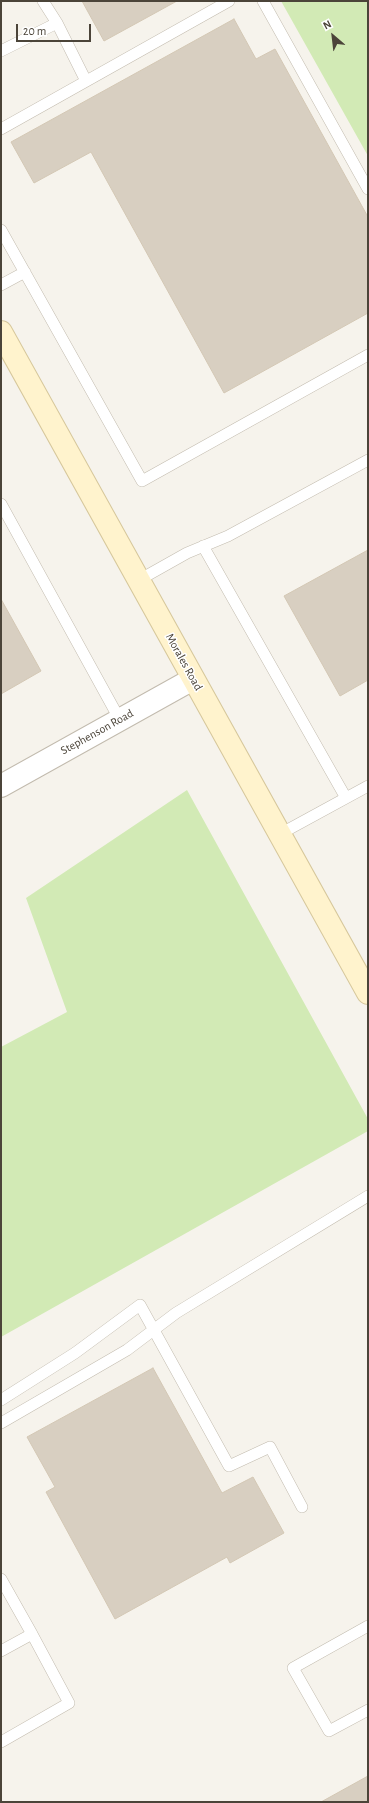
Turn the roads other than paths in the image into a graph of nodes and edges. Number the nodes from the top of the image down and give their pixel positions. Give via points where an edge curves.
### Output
1 (43, 1) edge
2 (229, 1) edge
3 (263, 1) edge
4 (57, 23) junction
5 (1, 51) edge
6 (86, 81) junction
7 (1, 129) edge
8 (368, 189) edge
9 (1, 230) edge
10 (25, 272) junction
11 (1, 285) edge
12 (1, 332) edge
13 (368, 354) edge
14 (368, 460) edge
15 (1, 504) edge
16 (203, 546) junction
17 (139, 580) junction
18 (193, 679) junction
19 (120, 720) junction
20 (1, 786) edge
21 (368, 786) edge
22 (346, 798) junction
23 (280, 834) junction
24 (368, 993) edge
25 (368, 1196) edge
26 (153, 1330) junction
27 (1, 1400) edge
28 (1, 1423) edge
29 (302, 1507) dead end
30 (1, 1579) edge
31 (368, 1626) edge
32 (32, 1634) junction
33 (1, 1651) edge
34 (368, 1710) edge
35 (1, 1742) edge

1 - 4 lane
2 - 6 lane
3 - 8 lane
4 - 5 lane
4 - 6 lane
6 - 7 lane
9 - 10 lane
10 - 11 lane
10 - 13 lane via 142,481
12 - 17 street, Morales Road
14 - 16 lane via 228,536
15 - 19 lane
16 - 17 lane
16 - 22 lane
17 - 18 street, Morales Road
18 - 19 street, Stephenson Road
18 - 23 street, Morales Road
19 - 20 street, Stephenson Road
21 - 22 lane
22 - 23 lane
23 - 24 street, Morales Road
25 - 26 lane via 176,1313
26 - 27 lane via 140,1305 74,1353
26 - 28 lane via 127,1350
26 - 29 lane via 229,1466 270,1447
30 - 32 lane
31 - 34 lane via 292,1668 329,1732
32 - 33 lane
32 - 35 lane via 68,1704

